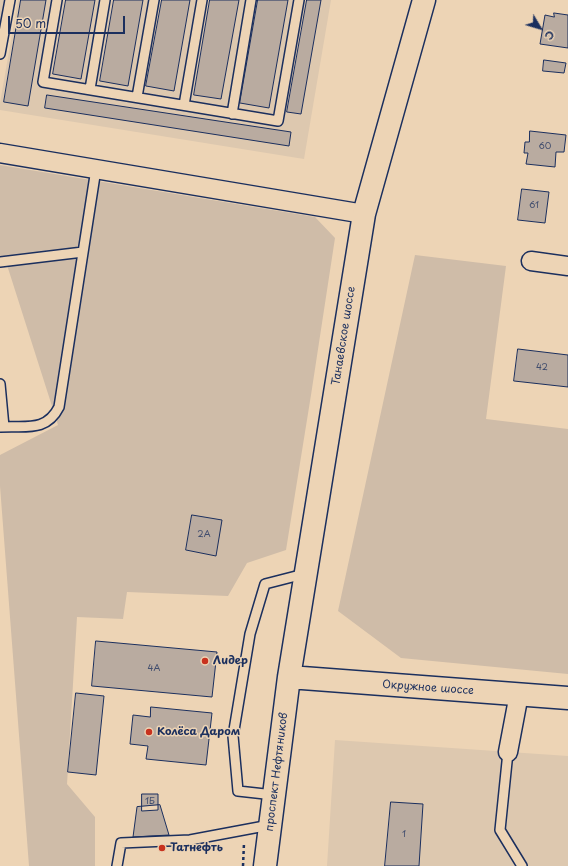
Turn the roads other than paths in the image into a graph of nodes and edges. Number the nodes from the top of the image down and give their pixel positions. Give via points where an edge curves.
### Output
1 (10, 0) edge
2 (57, 0) edge
3 (105, 0) edge
4 (154, 0) edge
5 (202, 0) edge
6 (251, 0) edge
7 (299, 0) edge
8 (424, 0) edge
9 (0, 54) edge
10 (90, 89) junction
11 (137, 97) junction
12 (184, 105) junction
13 (232, 114) junction
14 (0, 154) edge
15 (96, 169) junction
16 (364, 214) junction
17 (83, 252) junction
18 (531, 261) dead end
19 (0, 262) edge
20 (568, 266) edge
21 (0, 384) edge
22 (2, 427) edge
23 (306, 573) junction
24 (289, 678) junction
25 (519, 694) junction
26 (568, 698) edge
27 (508, 752) joint
28 (274, 795) junction
29 (270, 826) junction
30 (117, 866) edge
31 (265, 866) edge
32 (522, 866) edge

1 - 9 lane
2 - 10 lane via 43,82
3 - 10 lane
4 - 11 lane
5 - 12 lane
6 - 13 lane
7 - 13 lane via 278,122
8 - 16 street, Танаевское шоссе
10 - 11 lane
11 - 12 lane
12 - 13 lane
14 - 15 street
15 - 16 street
15 - 17 lane
16 - 23 street, Танаевское шоссе
17 - 19 lane
17 - 22 lane via 59,407 55,415 41,425
18 - 20 street
21 - 22 lane
23 - 24 street, Танаевское шоссе
23 - 28 lane via 265,584 250,634 233,736 238,791
24 - 25 street, Окружное шоссе
24 - 28 street, проспект Нефтяников
25 - 26 street, Окружное шоссе
25 - 27 street
27 - 32 lane via 500,830
28 - 29 street, проспект Нефтяников
29 - 30 lane via 190,840 121,843
29 - 31 street, проспект Нефтяников

